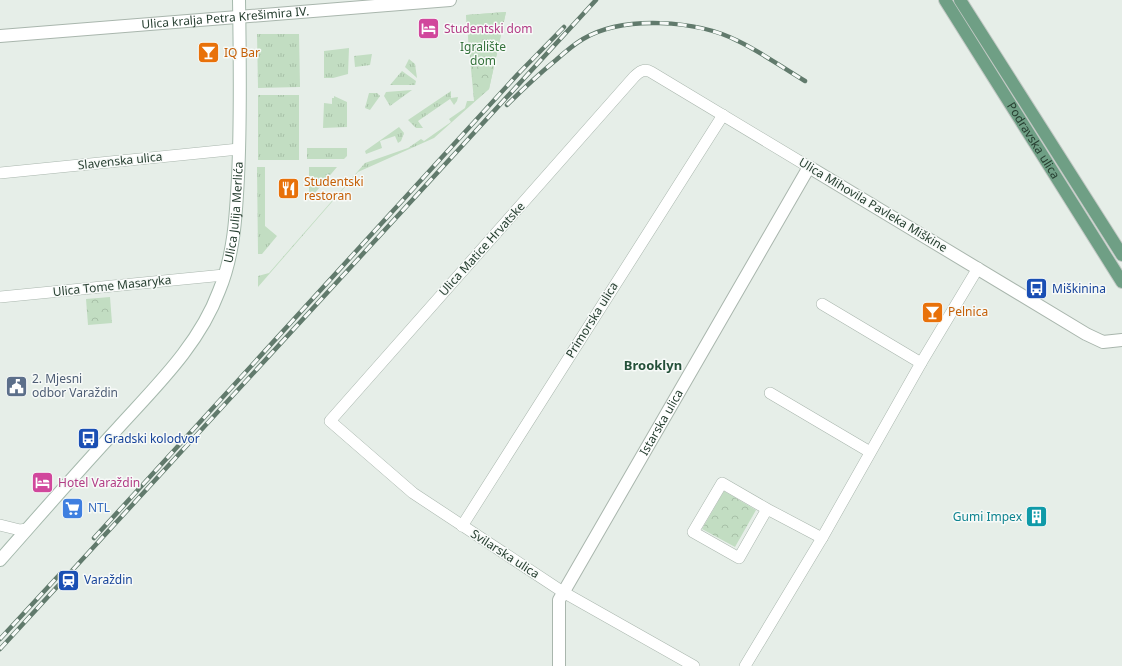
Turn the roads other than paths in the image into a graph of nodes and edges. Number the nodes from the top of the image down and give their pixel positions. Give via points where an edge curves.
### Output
1 (239, 0) edge
2 (450, 0) edge
3 (945, 0) edge
4 (960, 0) edge
5 (240, 17) junction
6 (0, 36) edge
7 (634, 77) joint
8 (723, 115) junction
9 (239, 149) junction
10 (808, 167) junction
11 (0, 173) edge
12 (1122, 255) edge
13 (978, 268) junction
14 (224, 275) junction
15 (1122, 282) edge
16 (0, 297) edge
17 (822, 304) dead end
18 (1120, 339) edge
19 (921, 363) junction
20 (770, 393) dead end
21 (330, 421) joint
22 (870, 452) junction
23 (767, 509) junction
24 (0, 525) edge
25 (462, 526) junction
26 (27, 529) junction
27 (822, 538) junction
28 (0, 560) edge
29 (563, 592) junction
30 (559, 666) edge
31 (694, 666) edge
32 (745, 666) edge

1 - 5 street, Ulica Julija Merlića
2 - 5 street, Ulica kralja Petra Krešimira IV.
3 - 15 main road, Podravska ulica
4 - 12 main road, Podravska ulica
5 - 6 street, Ulica kralja Petra Krešimira IV.
5 - 9 street, Ulica Julija Merlića
7 - 8 street, Ulica Mihovila Pavleka Miškine via 647,70
7 - 21 street, Ulica Matice Hrvatske
8 - 10 street, Ulica Mihovila Pavleka Miškine
8 - 25 street, Primorska ulica
9 - 11 street, Slavenska ulica
9 - 14 street, Ulica Julija Merlića via 231,250
10 - 13 street, Ulica Mihovila Pavleka Miškine
10 - 29 street, Istarska ulica
13 - 18 street, Ulica Mihovila Pavleka Miškine via 1095,339 1103,342
13 - 19 street
14 - 16 street, Ulica Tome Masaryka
14 - 26 street, Ulica Julija Merlića via 220,291 194,339 144,400
17 - 19 street
19 - 22 street
20 - 22 street
21 - 25 street, Svilarska ulica via 413,493
22 - 27 street
23 - 23 street via 722,484 693,532 739,558
23 - 27 street
24 - 26 street via 20,530
25 - 29 street, Svilarska ulica
26 - 28 street, Ulica Julija Merlića
27 - 32 street
29 - 30 street, Istarska ulica via 559,600
29 - 31 street, Svilarska ulica

